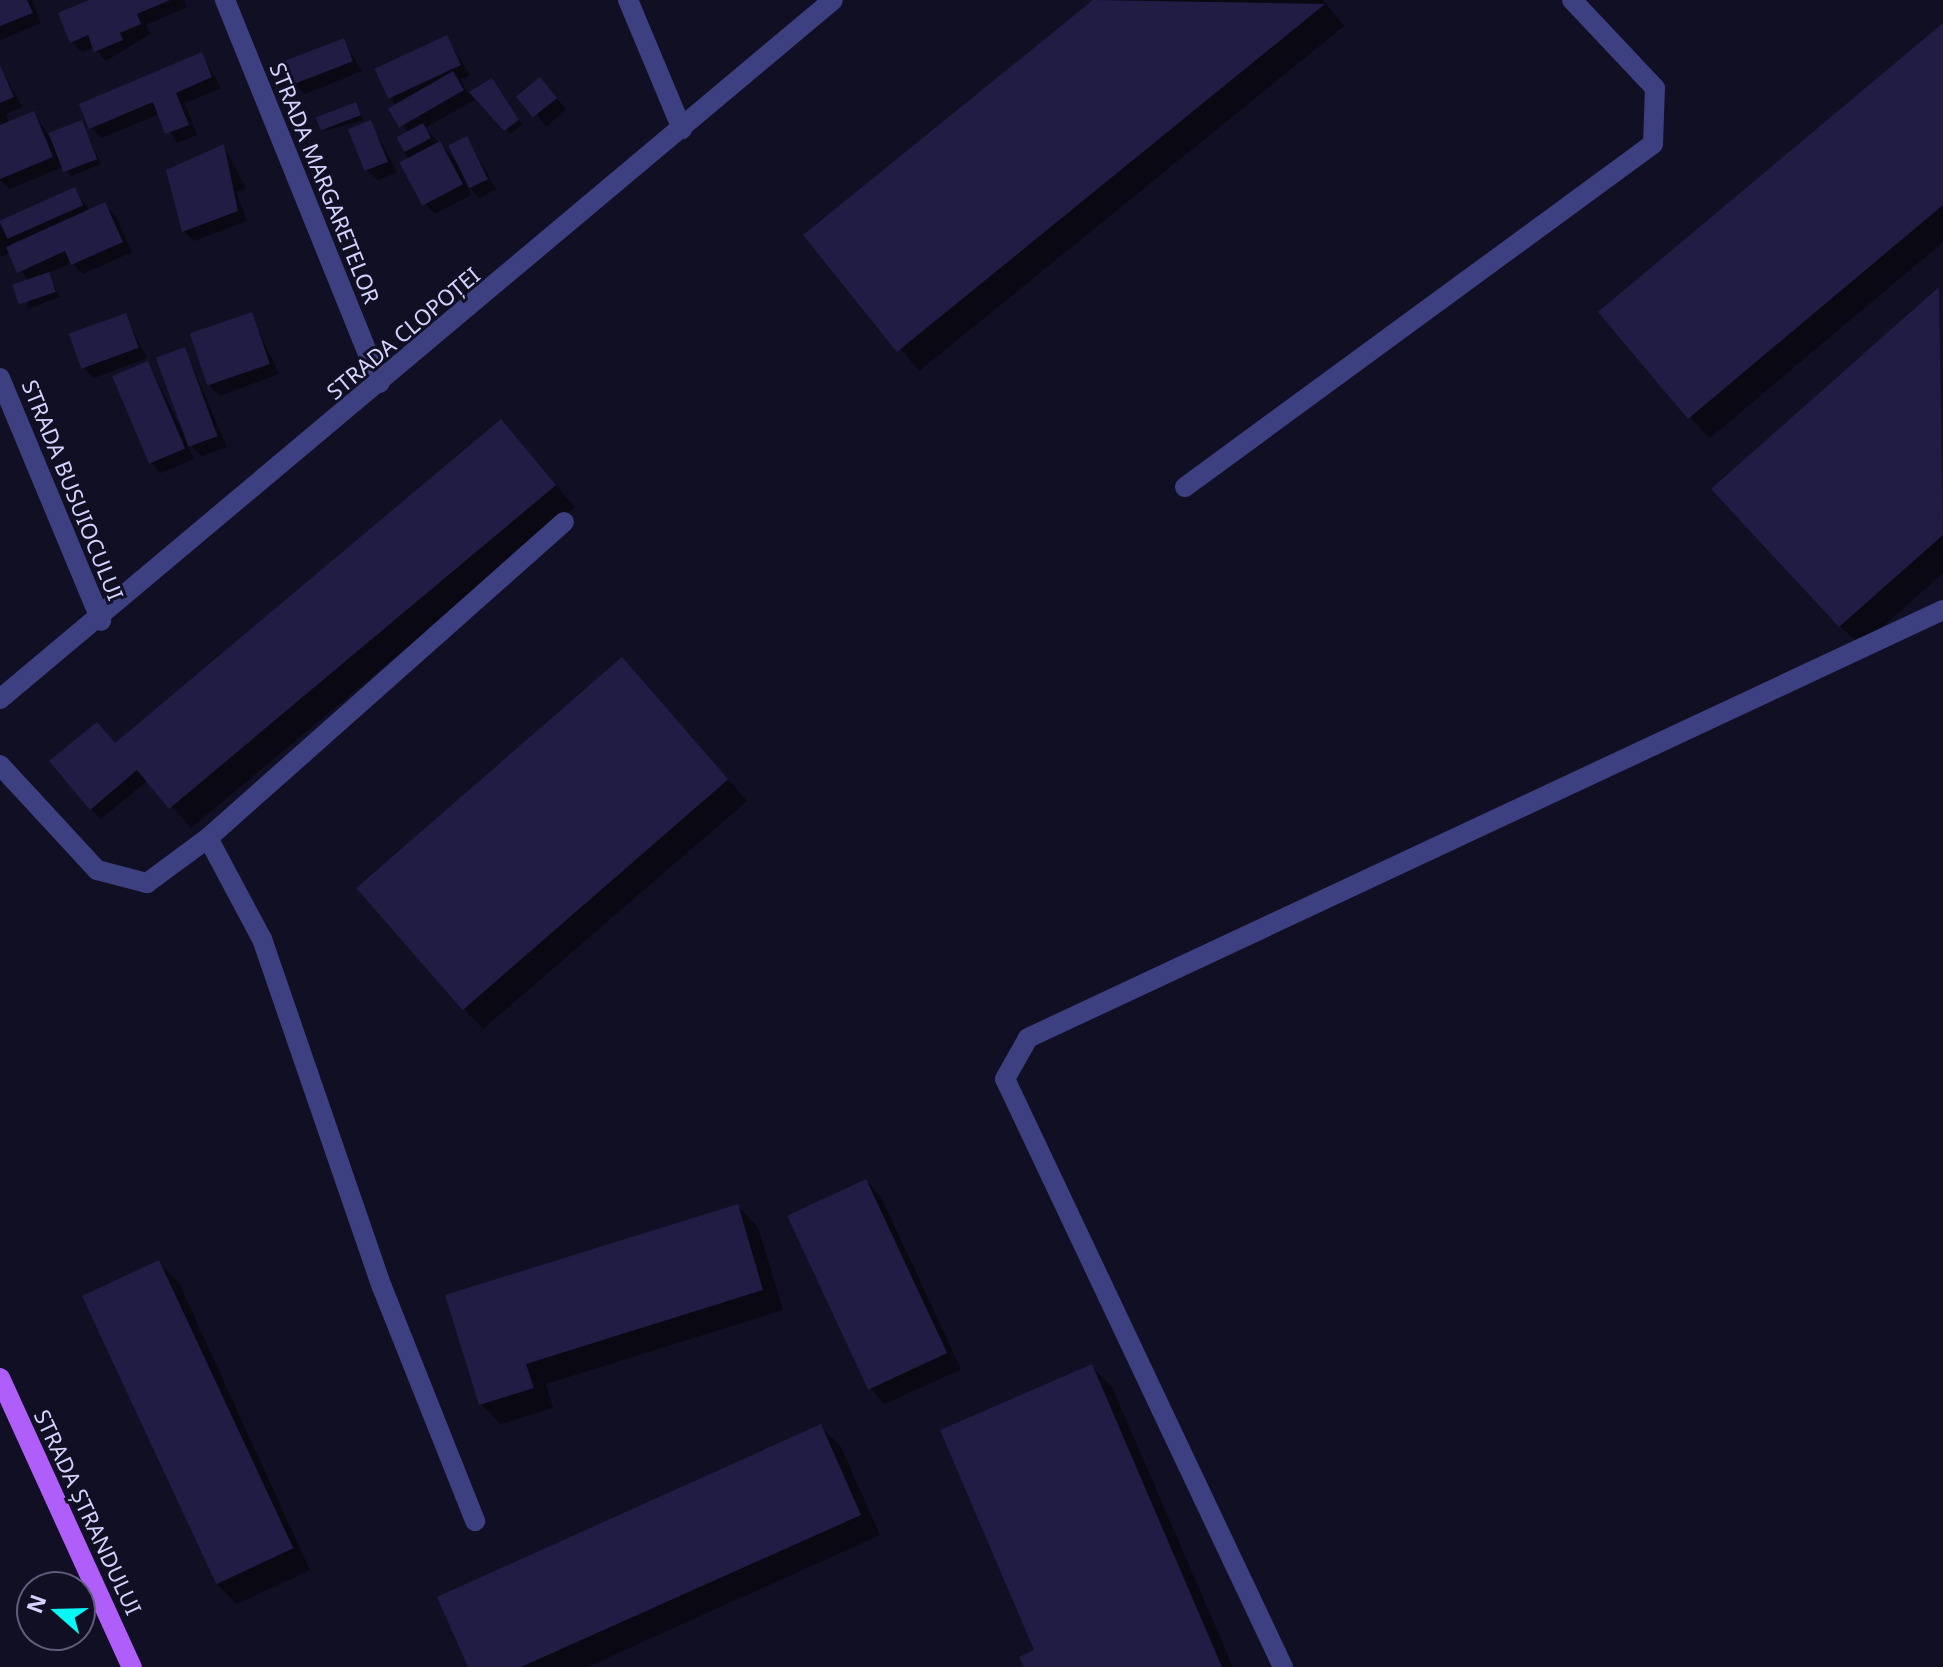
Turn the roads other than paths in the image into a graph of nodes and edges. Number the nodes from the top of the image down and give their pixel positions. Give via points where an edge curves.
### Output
1 (225, 0) edge
2 (628, 0) edge
3 (833, 0) edge
4 (1572, 0) edge
5 (682, 129) junction
6 (0, 378) edge
7 (380, 383) junction
8 (1185, 487) dead end
9 (564, 522) dead end
10 (1943, 610) edge
11 (101, 621) junction
12 (0, 699) edge
13 (0, 765) edge
14 (208, 838) junction
15 (0, 1378) edge
16 (475, 1521) dead end
17 (132, 1667) edge
18 (1283, 1667) edge

1 - 7 street, STRADA MARGARETELOR
2 - 5 street
3 - 5 street, STRADA CLOPOȚEI
4 - 8 street via 1655,88 1653,144
5 - 7 street, STRADA CLOPOȚEI
6 - 11 street, STRADA BUSUIOCULUI
7 - 11 street, STRADA CLOPOȚEI
9 - 14 street
10 - 18 street via 1028,1038 1005,1079
11 - 12 street, STRADA CLOPOȚEI
13 - 14 street via 97,870 147,883
14 - 16 street via 262,939 382,1287
15 - 17 main road, STRADA ȘTRANDULUI

